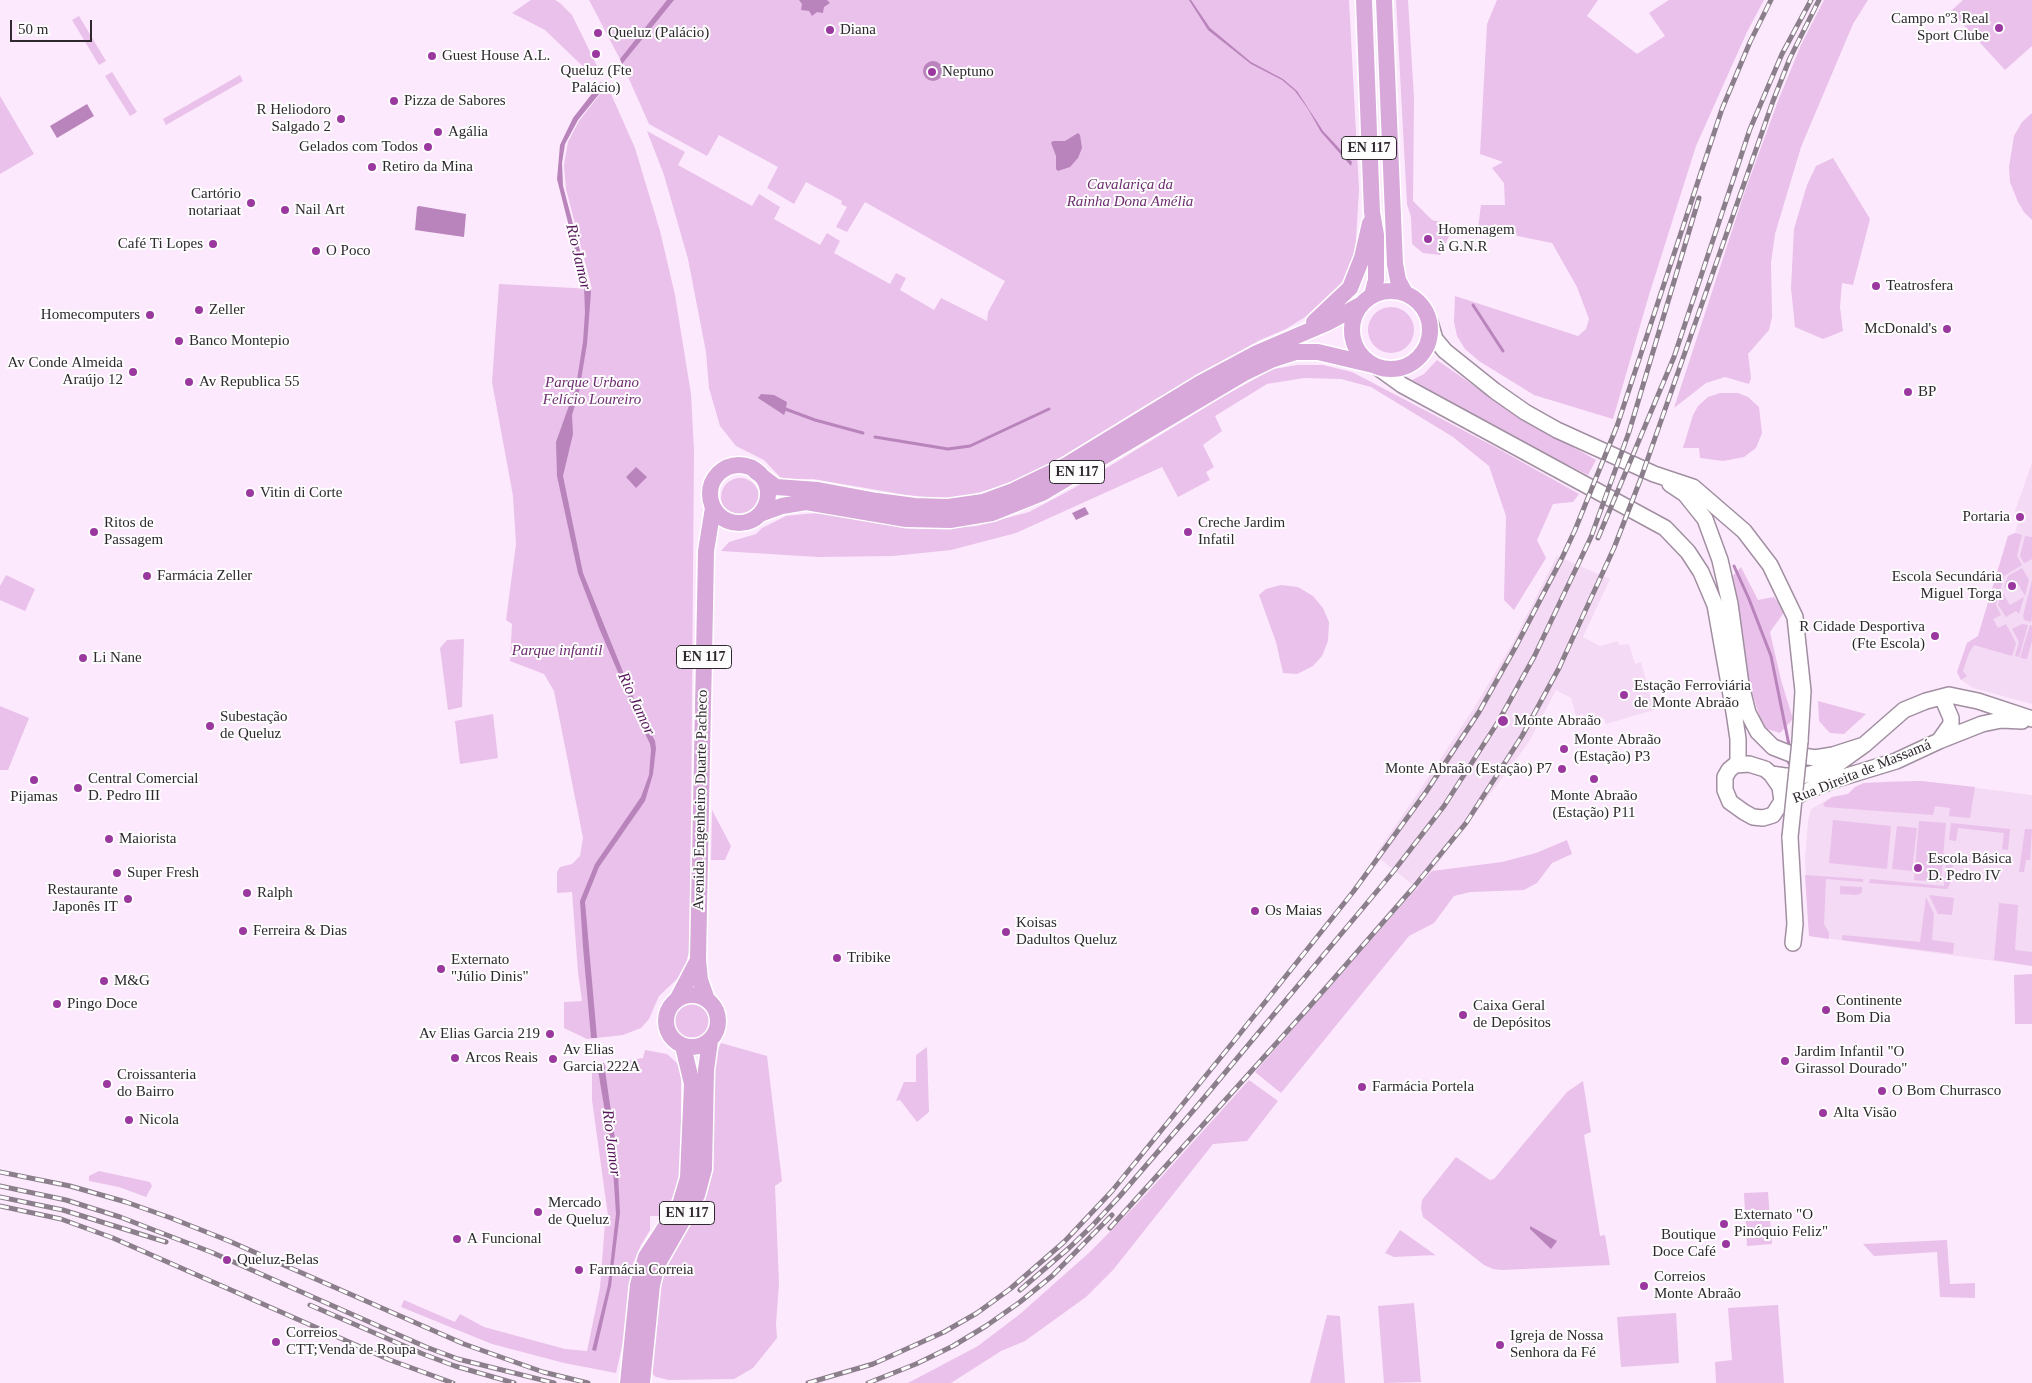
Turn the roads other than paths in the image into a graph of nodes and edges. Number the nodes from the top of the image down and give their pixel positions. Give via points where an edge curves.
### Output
1 (1364, 0) edge
2 (1384, 0) edge
3 (1372, 212) junction
4 (1405, 293) junction
5 (1367, 300) junction
6 (1430, 322) junction
7 (1294, 337) junction
8 (1375, 366) junction
9 (755, 471) junction
10 (1654, 474) junction
11 (713, 508) junction
12 (760, 514) junction
13 (741, 523) junction
14 (706, 551) junction
15 (1942, 697) junction
16 (2032, 720) edge
17 (1939, 740) junction
18 (1864, 745) junction
19 (1738, 764) junction
20 (1771, 774) junction
21 (1779, 807) junction
22 (1793, 943) dead end
23 (698, 960) junction
24 (677, 1000) junction
25 (707, 1000) junction
26 (710, 1041) junction
27 (683, 1046) junction
28 (628, 1383) edge
29 (642, 1383) edge

1 - 3 main road, EN 117
2 - 4 main road, EN 117 via 1395,264
3 - 5 main road, EN 117 via 1376,235 1376,280
3 - 7 main road, EN 117 via 1362,258 1350,288 1329,310
4 - 5 main road, EN 117 via 1390,291
4 - 6 main road, EN 117 via 1422,306
5 - 7 main road, EN 117
5 - 8 main road, EN 117 via 1353,320 1352,336 1359,353
6 - 8 main road, EN 117 via 1428,346 1415,362 1396,369
6 - 10 main road via 1435,339 1445,351 1520,408 1557,430
7 - 9 main road, EN 117 via 1200,384 1065,466 983,502 948,507 876,501 818,490 776,487
8 - 12 main road, EN 117 via 1318,352 1296,352 1271,360 1233,379 1042,493 992,513 950,520 906,519 806,502
8 - 19 main road via 1402,385 1665,528 1688,552 1701,572 1715,605 1738,739
9 - 11 main road, EN 117 via 735,466 719,473 710,490
9 - 12 main road via 762,478 768,496
10 - 18 main road via 1685,494 1705,519 1720,560 1730,604 1741,685 1748,713 1758,732 1773,747 1814,758
10 - 22 main road, bridge via 1693,487 1744,531 1770,565 1795,617 1803,691 1790,837 1795,924
11 - 13 main road via 725,520
11 - 14 main road, Avenida Engenheiro Duarte Pacheco / EN 117
12 - 13 main road, EN 117
13 - 14 main road, EN 117 via 727,528
14 - 23 main road, Avenida Engenheiro Duarte Pacheco / EN 117
15 - 16 main road via 1949,695 1978,701
15 - 17 main road via 1951,724
15 - 18 main road via 1904,710
16 - 17 main road, Rua Direita de Massamá via 1982,724
17 - 21 main road, Rua Direita de Massamá via 1896,761 1802,793
18 - 20 main road via 1839,763 1822,770 1802,776
19 - 20 main road via 1756,765
19 - 21 main road via 1725,777 1725,790 1730,802 1753,817 1768,817
20 - 21 main road via 1781,789
23 - 24 main road, Avenida Engenheiro Duarte Pacheco / EN 117
23 - 25 main road, Avenida Engenheiro Duarte Pacheco / EN 117
24 - 25 main road via 692,996
24 - 27 main road, EN 117 via 667,1014 666,1023 674,1040
25 - 26 main road, EN 117 via 718,1016 716,1031
26 - 27 main road via 697,1047
26 - 29 main road, EN 117 via 706,1070 704,1169 697,1195 657,1265
27 - 28 main road, EN 117 via 692,1084 688,1178 680,1205 646,1257 638,1285

